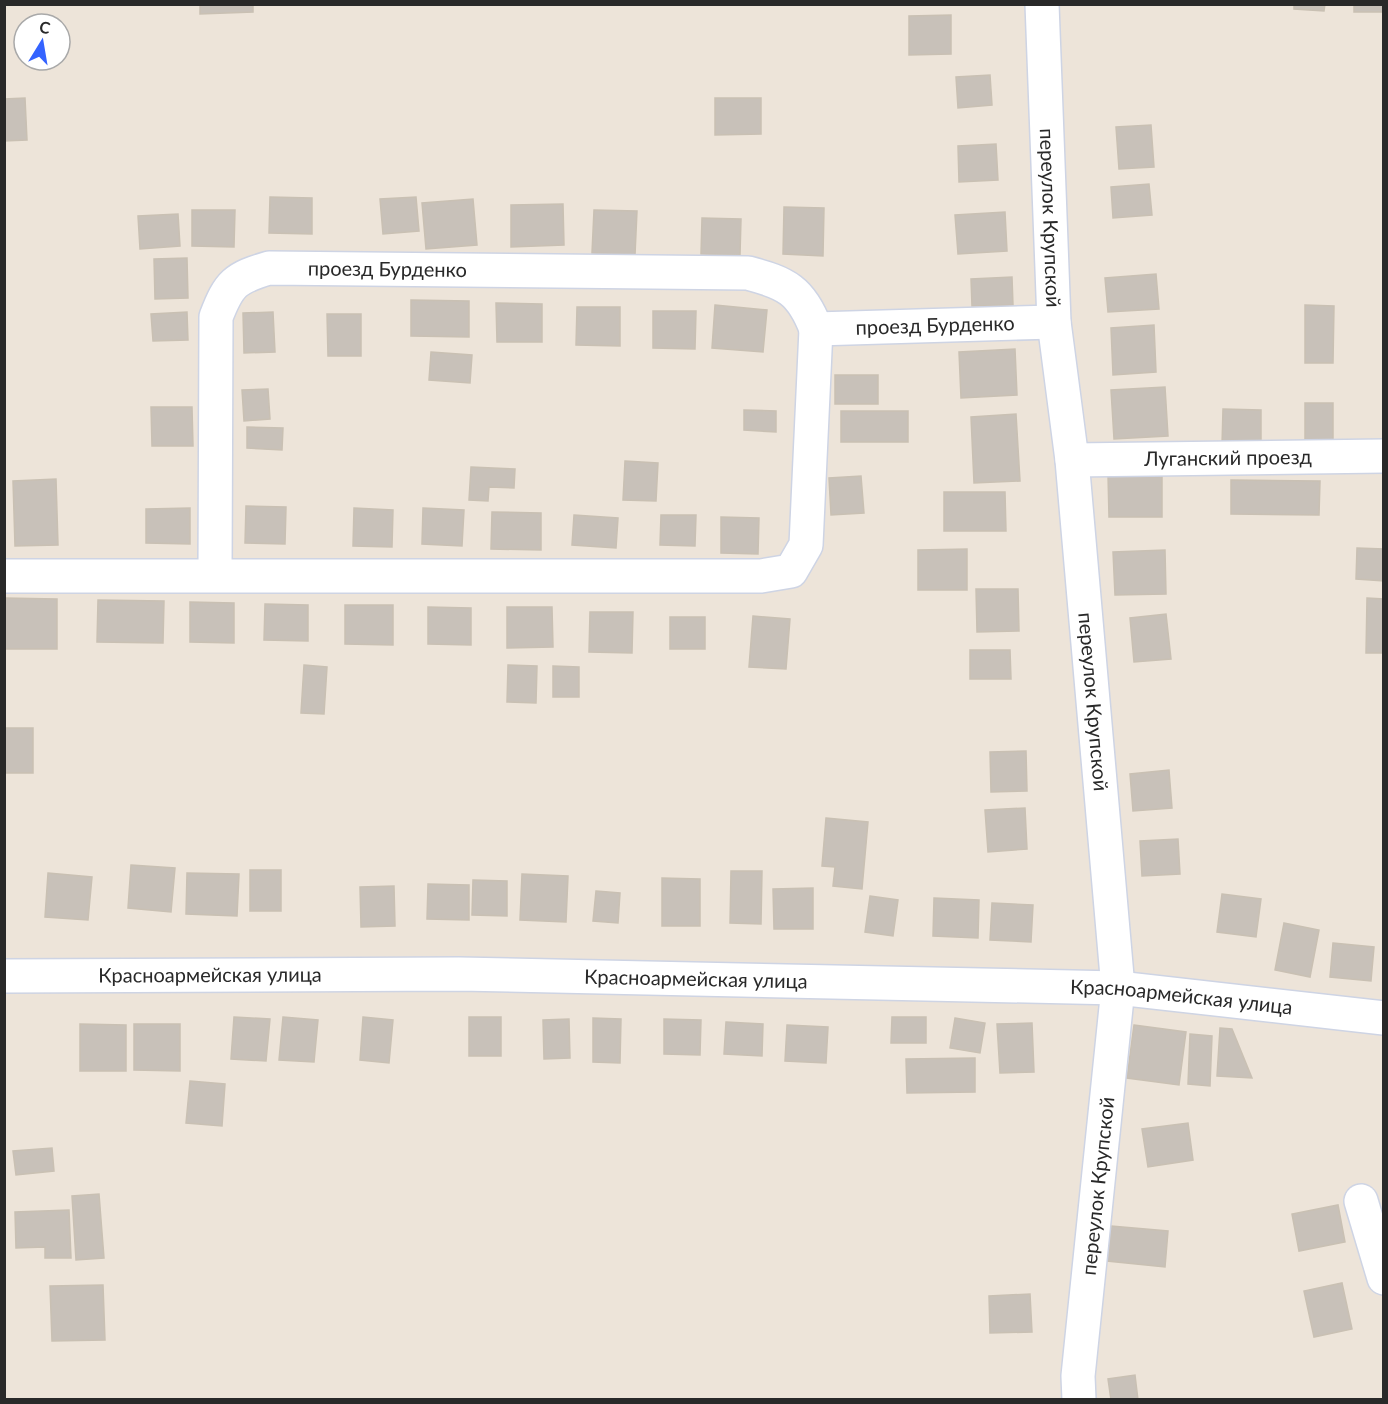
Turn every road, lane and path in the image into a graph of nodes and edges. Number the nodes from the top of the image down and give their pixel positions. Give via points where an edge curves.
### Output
1 (1042, 4) edge
2 (1054, 322) junction
3 (816, 329) junction
4 (1383, 456) edge
5 (1072, 460) junction
6 (215, 575) junction
7 (4, 576) edge
8 (4, 975) edge
9 (1118, 988) junction
10 (1383, 1018) edge
11 (1362, 1201) dead end
12 (1383, 1278) edge
13 (1079, 1400) edge

1 - 2 street, переулок Крупской
2 - 3 street, проезд Бурденко
2 - 5 street, переулок Крупской
3 - 6 street, проезд Бурденко via 806,545 791,572 761,576
3 - 6 street, проезд Бурденко via 808,306 779,281 748,273 269,268 241,276 224,295 216,317
4 - 5 street, Луганский проезд
5 - 9 street, переулок Крупской
6 - 7 street, проезд Бурденко
8 - 9 street, Красноармейская улица via 459,974
9 - 10 street, Красноармейская улица
9 - 13 street, переулок Крупской via 1078,1376
11 - 12 street

